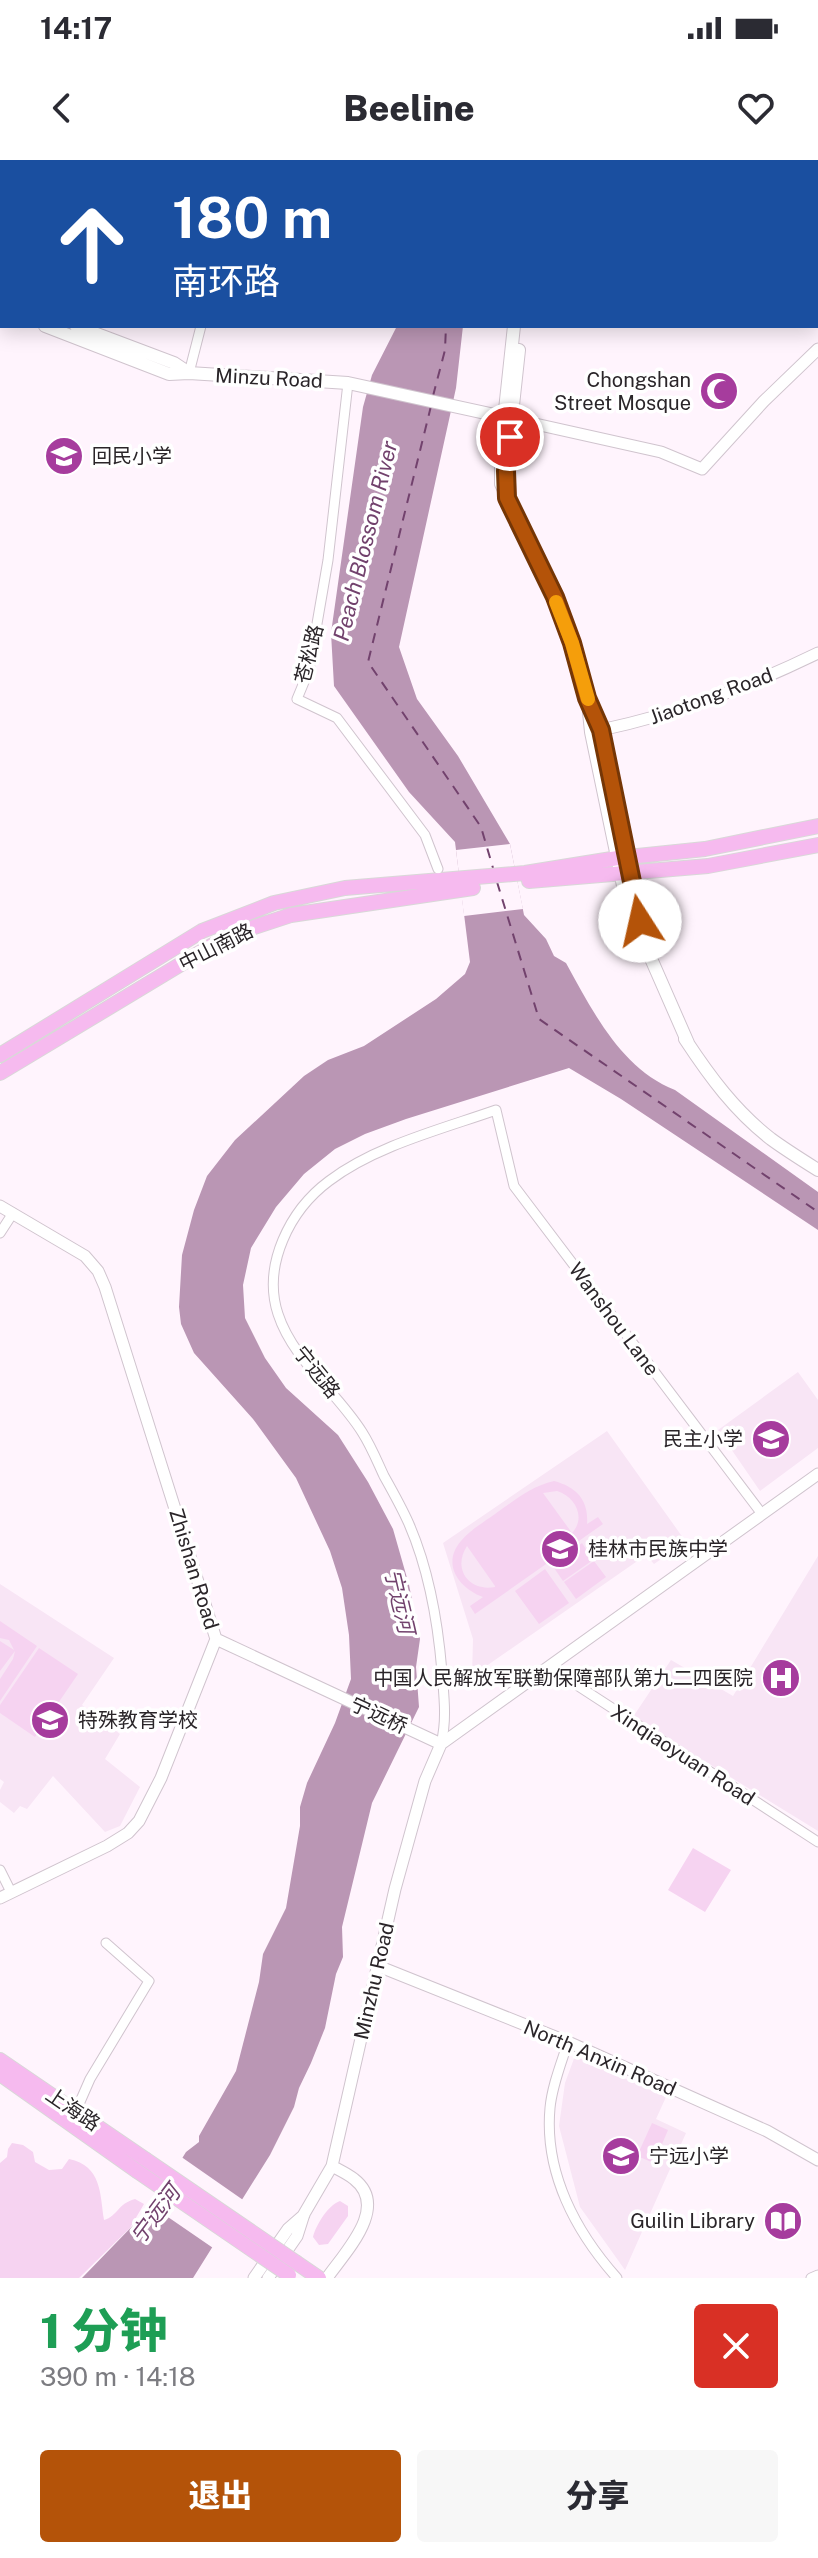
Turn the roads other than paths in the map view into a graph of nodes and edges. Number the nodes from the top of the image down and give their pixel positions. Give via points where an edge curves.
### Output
1 (50, 328) edge
2 (81, 328) edge
3 (200, 328) edge
4 (514, 328) edge
5 (521, 328) edge
6 (818, 349) edge
7 (189, 373) junction
8 (348, 383) junction
9 (509, 419) junction
10 (818, 653) edge
11 (587, 698) junction
12 (601, 730) junction
13 (818, 826) edge
14 (818, 845) edge
15 (624, 865) junction
16 (438, 869) dead end
17 (457, 885) junction
18 (0, 1055) edge
19 (0, 1073) edge
20 (496, 1110) joint
21 (818, 1170) edge
22 (0, 1206) edge
23 (13, 1213) junction
24 (0, 1233) edge
25 (818, 1474) edge
26 (818, 1483) edge
27 (762, 1514) junction
28 (216, 1639) junction
29 (551, 1669) junction
30 (441, 1744) junction
31 (818, 1842) edge
32 (0, 1870) edge
33 (11, 1892) junction
34 (0, 1898) edge
35 (106, 1943) dead end
36 (378, 1966) junction
37 (568, 2042) junction
38 (0, 2060) edge
39 (0, 2074) edge
40 (76, 2111) junction
41 (818, 2160) edge
42 (141, 2165) junction
43 (332, 2166) junction
44 (304, 2214) junction
45 (293, 2272) edge
46 (818, 2275) edge
47 (254, 2278) edge
48 (268, 2278) edge
49 (319, 2278) edge
50 (327, 2278) edge
51 (617, 2278) edge
52 (811, 2278) edge

1 - 7 main road, Minzu Road via 169,374
2 - 7 main road, Minzu Road
3 - 7 street
4 - 9 main road
5 - 9 main road
6 - 9 street via 702,469 661,452
7 - 8 main road, Minzu Road
8 - 9 main road, Minzu Road
8 - 16 street, 苍松路 via 326,573 309,670 297,699 337,718 425,835
9 - 11 main road via 507,498 555,597
10 - 12 street, Jiaotong Road via 694,707
11 - 12 main road
11 - 15 main road
12 - 15 main road
13 - 15 highway
14 - 15 highway via 708,866
15 - 17 highway
15 - 21 main road via 649,954 688,1043 736,1108
17 - 18 highway, 中山南路 via 345,888 247,912 202,931
17 - 19 highway, 中山南路 via 406,899 300,914 245,930 201,951
20 - 27 street, Wanshou Lane via 514,1186
20 - 30 street, 宁远路 via 384,1151 329,1180 299,1211 280,1246 273,1279 286,1331 363,1434 410,1527 438,1633 446,1724
22 - 23 street, Zhishan Road
23 - 24 street
23 - 28 street, Zhishan Road via 85,1256 98,1271
25 - 27 street
26 - 29 street
27 - 29 street
28 - 30 street, 宁远桥
28 - 33 street, Zhishan Road via 139,1821 107,1846
29 - 30 street
29 - 31 street, Xinqiaoyuan Road
30 - 36 street, Minzhu Road via 425,1781
32 - 33 street
33 - 34 street, Zhishan Road
35 - 40 street via 149,1981
36 - 37 street, North Anxin Road
36 - 43 street, Minzhu Road
37 - 41 street, North Anxin Road via 767,2131
37 - 51 street via 550,2109 559,2183 586,2239
38 - 40 highway, 上海路
39 - 42 highway
40 - 42 highway, 上海路
42 - 45 highway, bridge
43 - 44 street, Minzhu Road
43 - 50 street via 356,2180 369,2205 367,2220
44 - 47 street
44 - 48 street via 297,2236
45 - 49 highway
46 - 52 street

